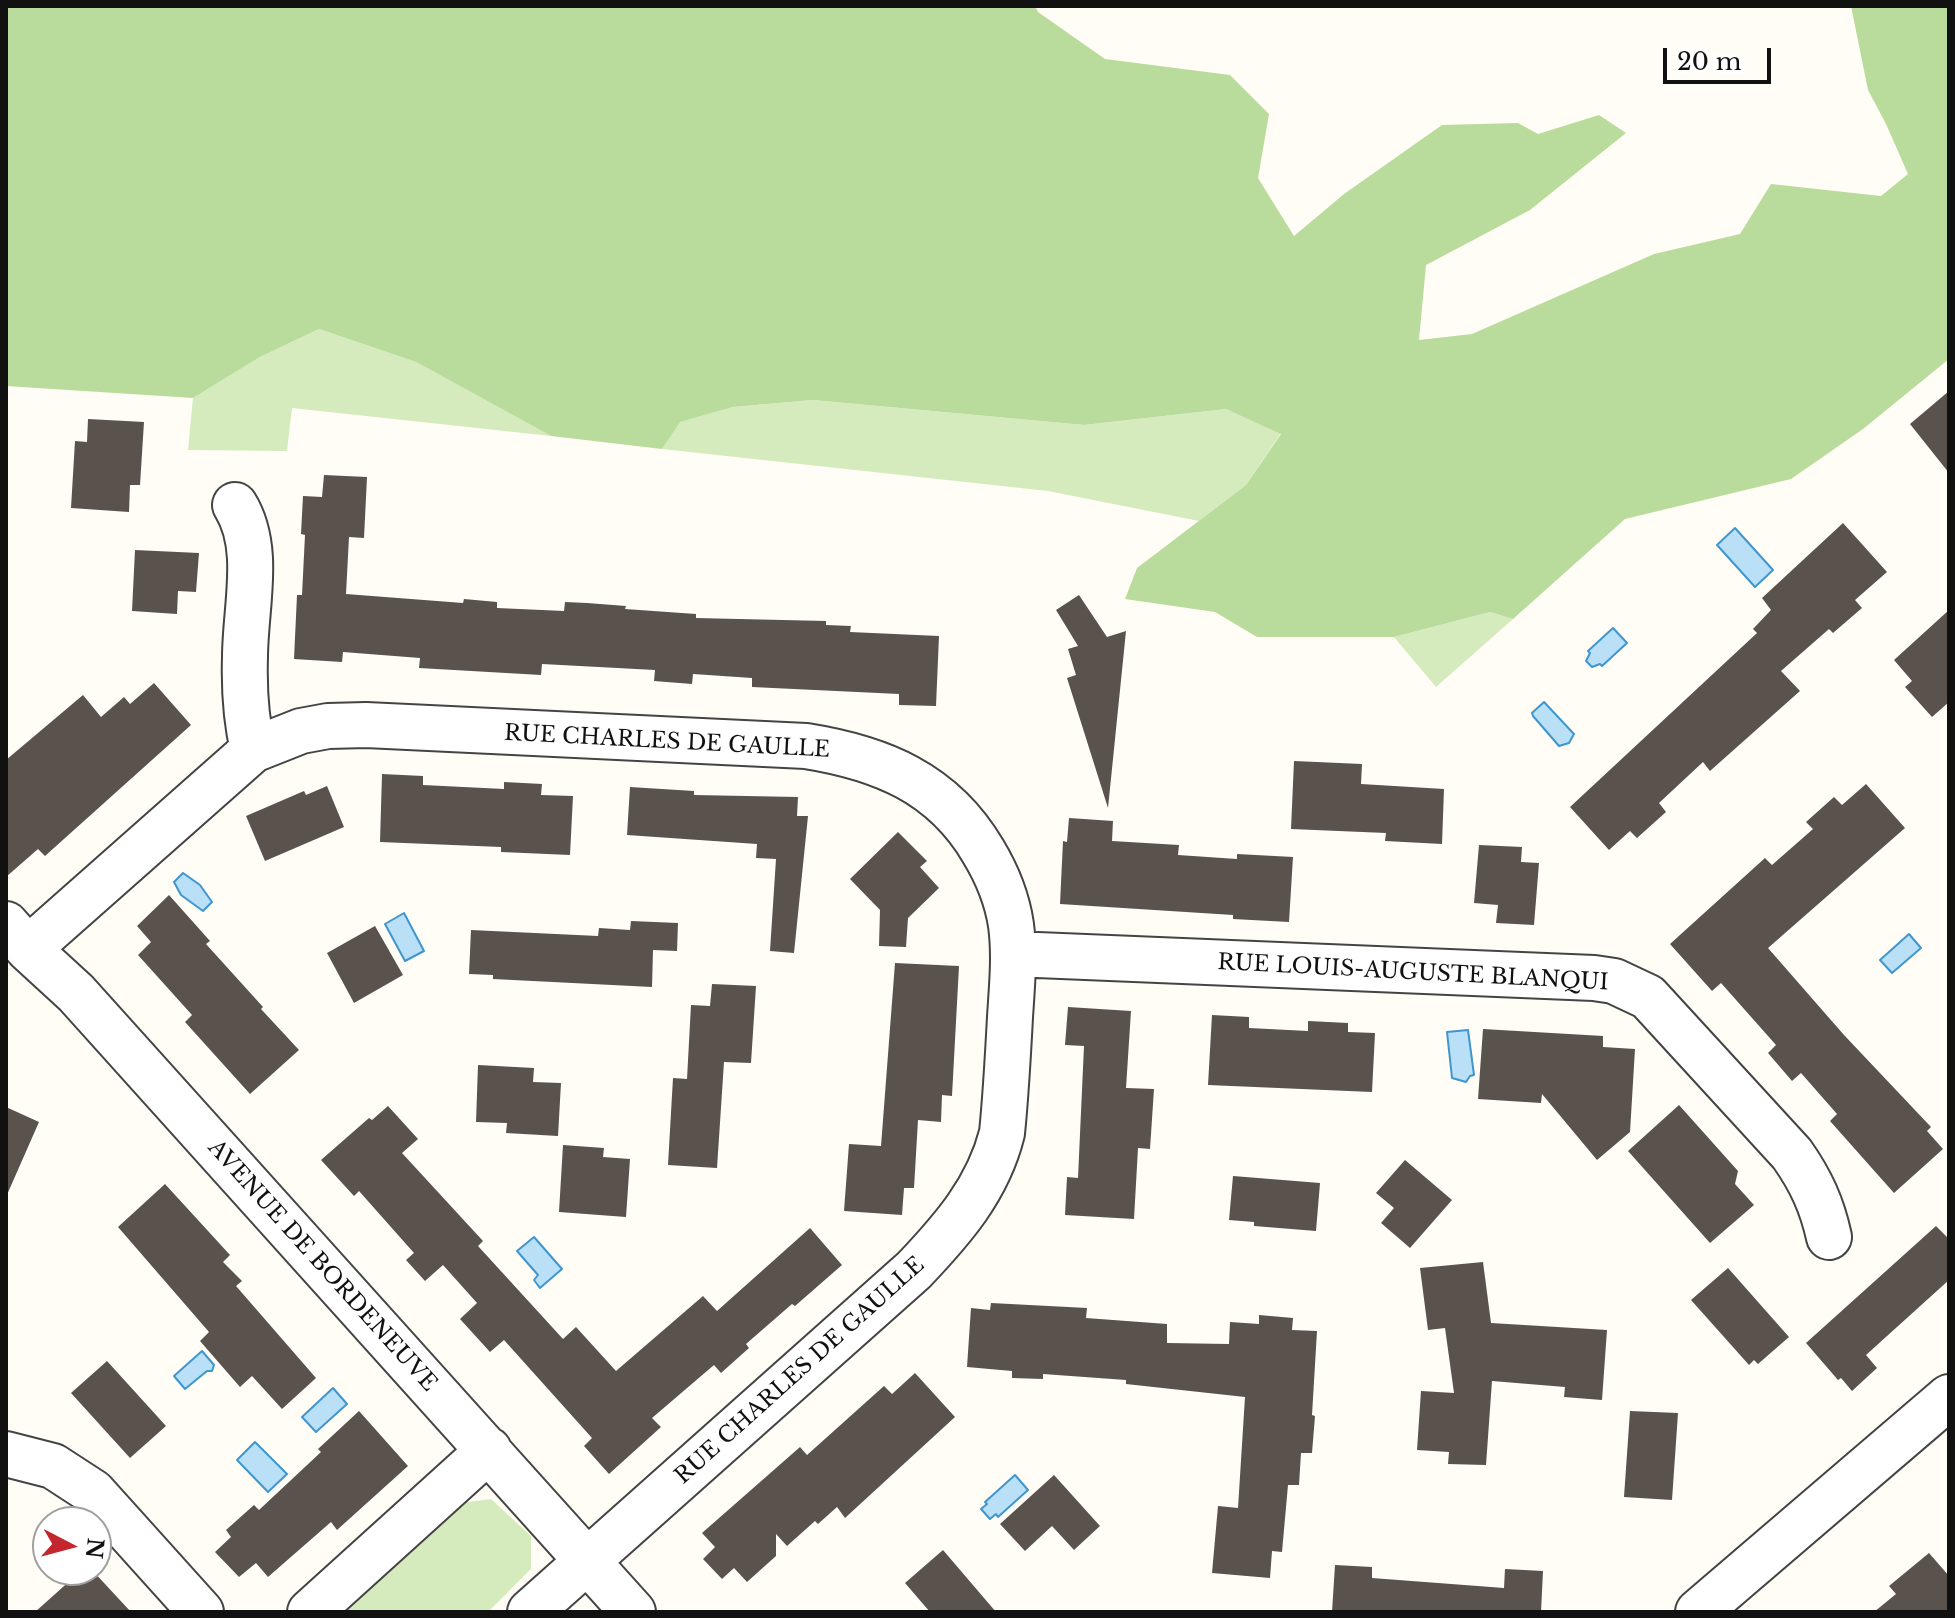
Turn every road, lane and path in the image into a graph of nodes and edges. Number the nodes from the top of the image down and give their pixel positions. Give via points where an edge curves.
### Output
1 (235, 505) dead end
2 (253, 750) junction
3 (17, 937) edge
4 (1013, 954) junction
5 (1829, 1237) dead end
6 (1949, 1397) edge
7 (489, 1450) junction
8 (6, 1454) edge
9 (586, 1563) junction
10 (201, 1612) edge
11 (310, 1612) edge
12 (530, 1612) edge
13 (633, 1612) edge
14 (1698, 1612) edge

1 - 2 street via 250,553 245,658
2 - 3 street, RUE CHARLES DE GAULLE
2 - 4 street, RUE CHARLES DE GAULLE via 301,731 366,725 846,752 919,783 962,820 995,871 1011,923
3 - 7 street, AVENUE DE BORDENEUVE via 76,993
4 - 5 street, RUE LOUIS-AUGUSTE BLANQUI via 1614,981 1662,1010 1792,1154 1816,1193
4 - 9 street, RUE CHARLES DE GAULLE via 1002,1133 996,1159 972,1204 914,1270
6 - 14 street
7 - 9 street, AVENUE DE BORDENEUVE
7 - 11 street
8 - 10 street via 53,1466 93,1492
9 - 12 street, RUE CHARLES DE GAULLE
9 - 13 street, AVENUE DE BORDENEUVE

